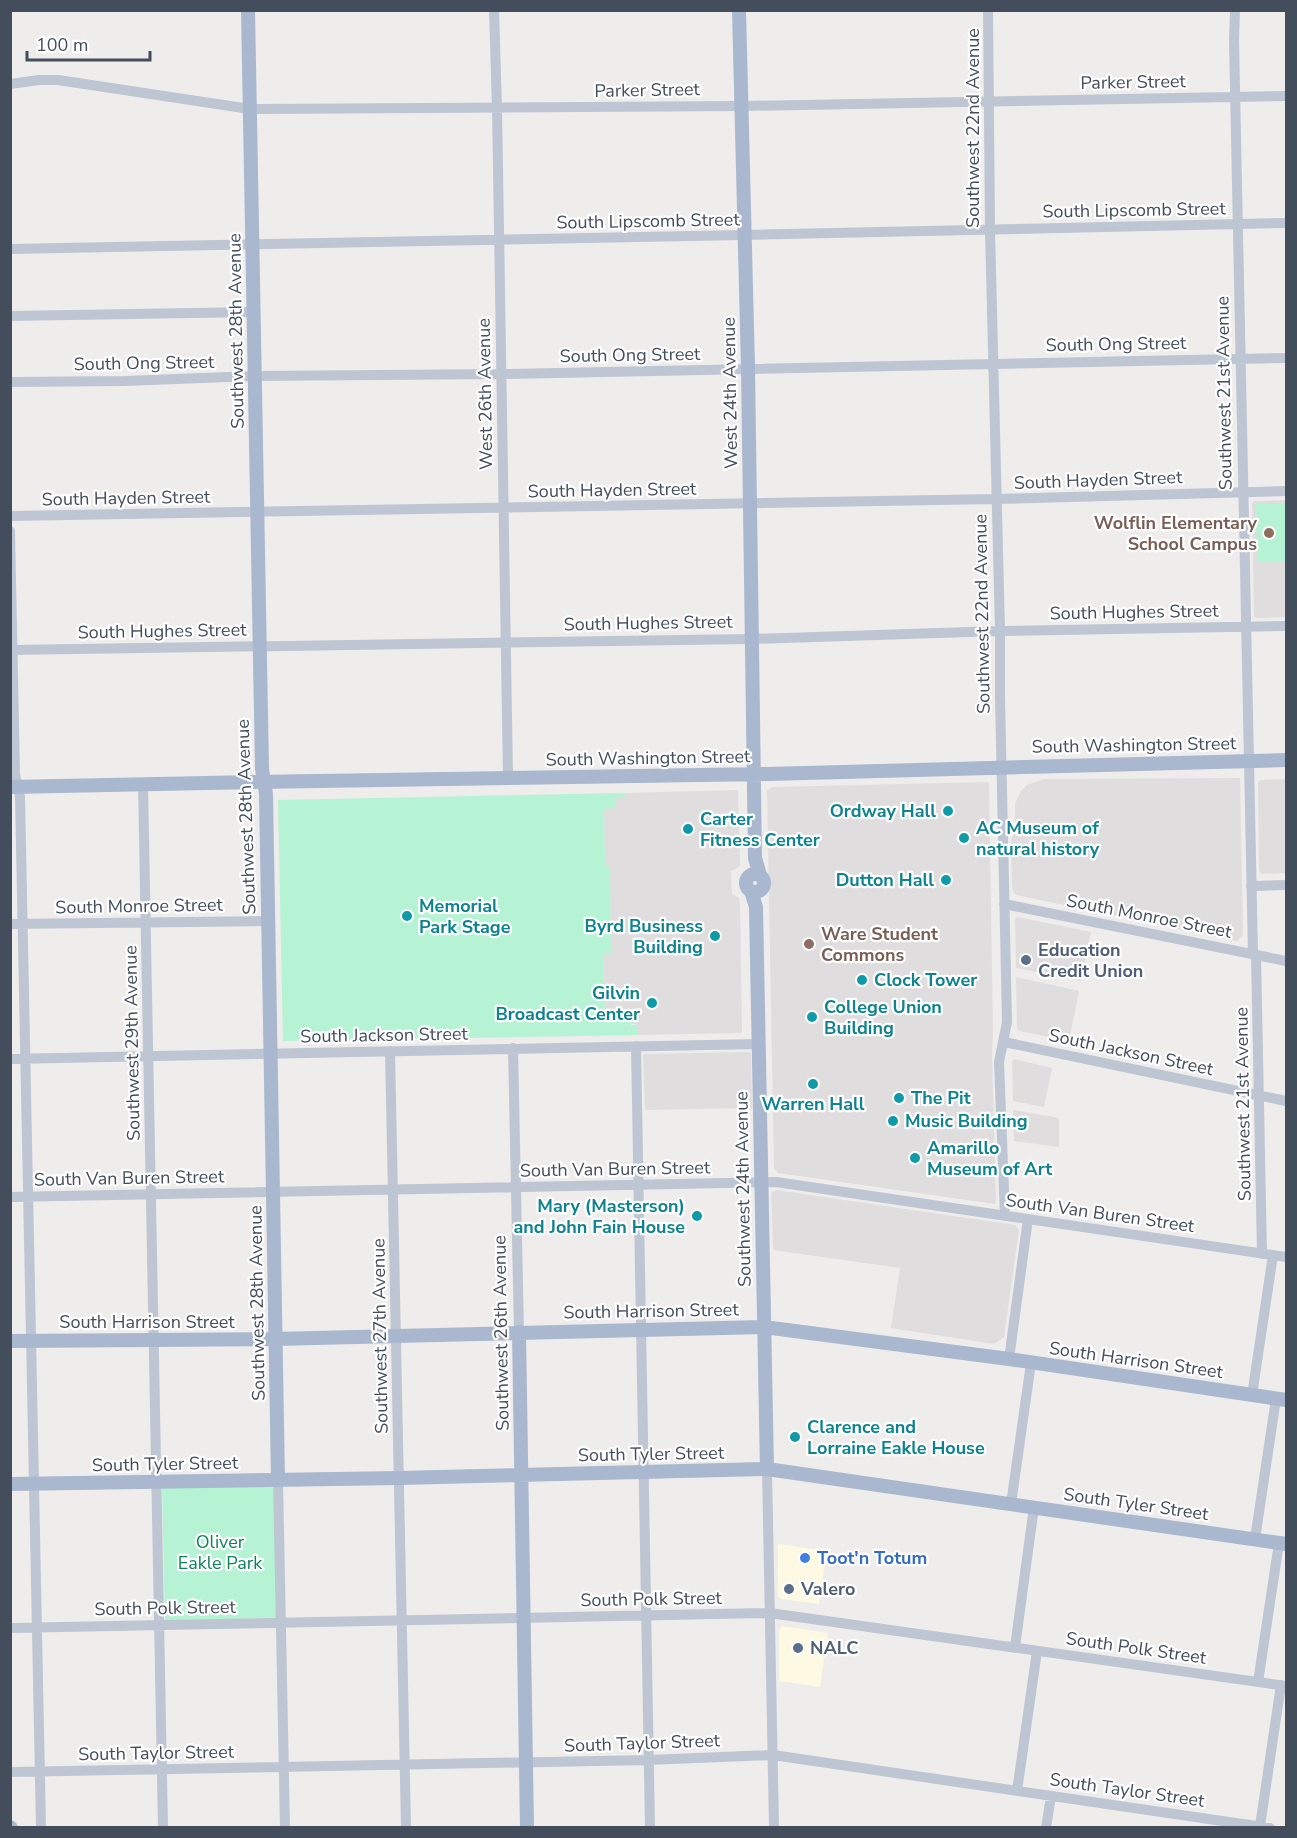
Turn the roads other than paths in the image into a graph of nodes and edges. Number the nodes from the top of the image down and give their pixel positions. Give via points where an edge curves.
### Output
1 (248, 10) edge
2 (494, 10) edge
3 (739, 10) edge
4 (988, 10) edge
5 (1235, 10) edge
6 (10, 84) edge
7 (1287, 96) edge
8 (1235, 97) junction
9 (989, 101) junction
10 (742, 106) junction
11 (497, 108) junction
12 (250, 109) junction
13 (1287, 223) edge
14 (1237, 224) junction
15 (990, 230) junction
16 (744, 236) junction
17 (498, 239) junction
18 (253, 244) junction
19 (10, 249) edge
20 (253, 312) junction
21 (10, 316) edge
22 (1287, 358) edge
23 (1239, 359) junction
24 (993, 363) junction
25 (748, 368) junction
26 (502, 374) junction
27 (255, 376) junction
28 (10, 382) edge
29 (1287, 491) edge
30 (1243, 492) junction
31 (996, 499) junction
32 (750, 504) junction
33 (504, 509) junction
34 (258, 512) junction
35 (10, 516) edge
36 (10, 531) edge
37 (1287, 626) edge
38 (1245, 627) junction
39 (1000, 632) junction
40 (752, 639) junction
41 (506, 642) junction
42 (261, 646) junction
43 (12, 650) edge
44 (1248, 760) junction
45 (1287, 760) edge
46 (1002, 766) junction
47 (754, 774) junction
48 (508, 778) junction
49 (264, 781) junction
50 (143, 784) junction
51 (14, 787) edge
52 (1251, 885) junction
53 (1287, 885) edge
54 (1004, 904) junction
55 (268, 921) junction
56 (146, 923) junction
57 (10, 924) edge
58 (23, 924) junction
59 (1254, 954) junction
60 (1287, 961) edge
61 (1004, 1042) junction
62 (758, 1044) junction
63 (636, 1046) junction
64 (513, 1048) junction
65 (390, 1051) junction
66 (271, 1054) junction
67 (149, 1056) junction
68 (25, 1058) junction
69 (10, 1059) edge
70 (1259, 1095) junction
71 (1287, 1101) edge
72 (761, 1182) junction
73 (639, 1185) junction
74 (516, 1188) junction
75 (393, 1190) junction
76 (273, 1192) junction
77 (152, 1194) junction
78 (10, 1197) edge
79 (27, 1197) junction
80 (1005, 1216) junction
81 (1028, 1220) junction
82 (1267, 1254) junction
83 (1287, 1257) edge
84 (764, 1327) junction
85 (641, 1329) junction
86 (519, 1332) junction
87 (396, 1336) junction
88 (275, 1339) junction
89 (30, 1340) junction
90 (154, 1340) junction
91 (10, 1341) edge
92 (1009, 1359) junction
93 (1031, 1363) junction
94 (1252, 1395) junction
95 (1281, 1400) edge
96 (768, 1469) junction
97 (643, 1472) junction
98 (521, 1475) junction
99 (399, 1478) junction
100 (278, 1480) junction
101 (157, 1482) junction
102 (10, 1484) edge
103 (34, 1484) junction
104 (1011, 1504) junction
105 (1034, 1507) junction
106 (1255, 1539) junction
107 (1283, 1543) edge
108 (770, 1613) junction
109 (646, 1616) junction
110 (524, 1618) junction
111 (402, 1621) junction
112 (281, 1623) junction
113 (160, 1625) junction
114 (37, 1627) junction
115 (10, 1628) edge
116 (1014, 1647) junction
117 (1037, 1651) junction
118 (1258, 1682) junction
119 (1284, 1685) edge
120 (773, 1755) junction
121 (649, 1760) junction
122 (526, 1762) junction
123 (405, 1764) junction
124 (285, 1766) junction
125 (162, 1769) junction
126 (10, 1772) edge
127 (39, 1772) junction
128 (1017, 1791) junction
129 (1051, 1796) junction
130 (41, 1827) edge
131 (163, 1827) edge
132 (285, 1827) edge
133 (406, 1827) edge
134 (527, 1827) edge
135 (650, 1827) edge
136 (774, 1827) edge
137 (1046, 1827) edge
138 (1265, 1827) edge

1 - 12 main road, Southwest 28th Avenue
2 - 11 street, West 26th Avenue
3 - 10 main road, West 24th Avenue
4 - 9 street, Southwest 22nd Avenue
5 - 8 street, Southwest 21st Avenue
6 - 12 street, Parker Street via 66,81
7 - 8 street, Parker Street
8 - 9 street, Parker Street
8 - 14 street, Southwest 21st Avenue
9 - 10 street, Parker Street
9 - 15 street, Southwest 22nd Avenue
10 - 11 street, Parker Street
10 - 16 main road, West 24th Avenue
11 - 12 street, Parker Street
11 - 17 street, West 26th Avenue
12 - 18 main road, Southwest 28th Avenue
13 - 14 street, South Lipscomb Street
14 - 15 street, South Lipscomb Street
14 - 23 street, Southwest 21st Avenue
15 - 16 street, South Lipscomb Street
15 - 24 street, Southwest 22nd Avenue
16 - 17 street, South Lipscomb Street
16 - 25 main road, West 24th Avenue
17 - 18 street, South Lipscomb Street
17 - 26 street, West 26th Avenue
18 - 19 street, South Lipscomb Street
18 - 20 main road, Southwest 28th Avenue
20 - 21 street
20 - 27 main road, Southwest 28th Avenue
22 - 23 street, South Ong Street
23 - 24 street, South Ong Street
23 - 30 street, Southwest 21st Avenue
24 - 25 street, South Ong Street
24 - 31 street, Southwest 22nd Avenue
25 - 26 street, South Ong Street
25 - 32 main road, West 24th Avenue
26 - 27 street, South Ong Street
26 - 33 street, West 26th Avenue
27 - 28 street, South Ong Street
27 - 34 main road, Southwest 28th Avenue
29 - 30 street, South Hayden Street
30 - 31 street, South Hayden Street
30 - 38 street, Southwest 21st Avenue
31 - 32 street, South Hayden Street
31 - 39 street, Southwest 22nd Avenue
32 - 33 street, South Hayden Street
32 - 40 main road, West 24th Avenue
33 - 34 street, South Hayden Street
33 - 41 street, West 26th Avenue
34 - 35 street, South Hayden Street
34 - 42 main road, Southwest 28th Avenue
36 - 43 street
37 - 38 street, South Hughes Street
38 - 39 street, South Hughes Street
38 - 44 street, Southwest 21st Avenue
39 - 40 street, South Hughes Street
39 - 46 street, Southwest 22nd Avenue
40 - 41 street, South Hughes Street
40 - 47 main road, West 24th Avenue
41 - 42 street, South Hughes Street
41 - 48 street, West 26th Avenue
42 - 43 street, South Hughes Street
42 - 49 main road, Southwest 28th Avenue
43 - 51 street
44 - 45 main road, South Washington Street
44 - 46 main road, South Washington Street
44 - 52 street, Southwest 21st Avenue
46 - 47 main road, South Washington Street
46 - 54 street, Southwest 22nd Avenue
47 - 48 main road, South Washington Street
47 - 62 main road, Southwest 24th Avenue
48 - 49 main road, South Washington Street
49 - 50 main road, South Washington Street
49 - 55 main road, Southwest 28th Avenue
50 - 51 main road, South Washington Street
50 - 56 street, Southwest 29th Avenue
51 - 58 street via 21,797
52 - 53 street
52 - 59 street, Southwest 21st Avenue
54 - 59 street, South Monroe Street
54 - 61 street, Southwest 22nd Avenue
55 - 56 street, South Monroe Street
55 - 66 main road, Southwest 28th Avenue
56 - 58 street, South Monroe Street
56 - 67 street, Southwest 29th Avenue
57 - 58 street, South Monroe Street
58 - 68 street
59 - 60 street, South Monroe Street
59 - 70 street, Southwest 21st Avenue
61 - 70 street, South Jackson Street
61 - 80 street, Southwest 22nd Avenue via 999,1062
62 - 63 street, South Jackson Street
62 - 72 main road, Southwest 24th Avenue
63 - 64 street, South Jackson Street
63 - 73 street
64 - 65 street, South Jackson Street
64 - 74 street, Southwest 26th Avenue
65 - 66 street, South Jackson Street
65 - 75 street, Southwest 27th Avenue
66 - 67 street, South Jackson Street
66 - 76 main road, Southwest 28th Avenue
67 - 68 street, South Jackson Street
67 - 77 street, Southwest 29th Avenue
68 - 69 street, South Jackson Street
68 - 79 street
70 - 71 street, South Jackson Street
70 - 82 street, Southwest 21st Avenue
72 - 73 street, South Van Buren Street
72 - 80 street, South Van Buren Street
72 - 84 main road, Southwest 24th Avenue
73 - 74 street, South Van Buren Street
73 - 85 street
74 - 75 street, South Van Buren Street
74 - 86 street, Southwest 26th Avenue
75 - 76 street, South Van Buren Street
75 - 87 street, Southwest 27th Avenue
76 - 77 street, South Van Buren Street
76 - 88 main road, Southwest 28th Avenue
77 - 79 street, South Van Buren Street
77 - 90 street, Southwest 29th Avenue
78 - 79 street, South Van Buren Street
79 - 89 street
80 - 81 street, South Van Buren Street
81 - 82 street, South Van Buren Street
81 - 92 street
82 - 83 street, South Van Buren Street
82 - 94 street, Southwest 21st Avenue
84 - 85 main road, South Harrison Street
84 - 92 main road, South Harrison Street
84 - 96 main road, Southwest 24th Avenue
85 - 86 main road, South Harrison Street
85 - 97 street
86 - 87 main road, South Harrison Street
86 - 98 main road, Southwest 26th Avenue
87 - 88 main road, South Harrison Street
87 - 99 street, Southwest 27th Avenue
88 - 90 main road, South Harrison Street
88 - 100 main road, Southwest 28th Avenue
89 - 90 main road, South Harrison Street
89 - 91 main road, South Harrison Street
89 - 103 street
90 - 101 street, Southwest 29th Avenue
92 - 93 main road, South Harrison Street
93 - 94 main road, South Harrison Street
93 - 104 street
94 - 95 main road, South Harrison Street
95 - 106 street
96 - 97 main road, South Tyler Street
96 - 104 main road, South Tyler Street
96 - 108 street, Southwest 24th Avenue
97 - 98 main road, South Tyler Street
97 - 109 street
98 - 99 main road, South Tyler Street
98 - 110 main road, Southwest 26th Avenue
99 - 100 main road, South Tyler Street
99 - 111 street, Southwest 27th Avenue
100 - 101 main road, South Tyler Street
100 - 112 street, Southwest 28th Avenue
101 - 103 main road, South Tyler Street
101 - 113 street, Southwest 29th Avenue
102 - 103 main road, South Tyler Street
103 - 114 street
104 - 105 main road, South Tyler Street
105 - 106 main road, South Tyler Street
105 - 116 street
106 - 107 main road, South Tyler Street
107 - 118 street
108 - 109 street, South Polk Street
108 - 116 street, South Polk Street
108 - 120 street, Southwest 24th Avenue
109 - 110 street, South Polk Street
109 - 121 street
110 - 111 street, South Polk Street
110 - 122 main road, Southwest 26th Avenue
111 - 112 street, South Polk Street
111 - 123 street, Southwest 27th Avenue
112 - 113 street, South Polk Street
112 - 124 street, Southwest 28th Avenue
113 - 114 street, South Polk Street
113 - 125 street, Southwest 29th Avenue
114 - 115 street, South Polk Street
114 - 127 street
116 - 117 street, South Polk Street
117 - 118 street, South Polk Street
117 - 128 street
118 - 119 street, South Polk Street
119 - 138 street
120 - 121 street, South Taylor Street
120 - 128 street, South Taylor Street
120 - 136 street, Southwest 24th Avenue
121 - 122 street, South Taylor Street
121 - 135 street
122 - 123 street, South Taylor Street
122 - 134 main road, Southwest 26th Avenue
123 - 124 street, South Taylor Street
123 - 133 street, Southwest 27th Avenue
124 - 125 street, South Taylor Street
124 - 132 street, Southwest 28th Avenue
125 - 127 street, South Taylor Street
125 - 131 street, Southwest 29th Avenue
126 - 127 street, South Taylor Street
127 - 130 street
128 - 129 street, South Taylor Street
129 - 137 street
129 - 138 street, South Taylor Street

